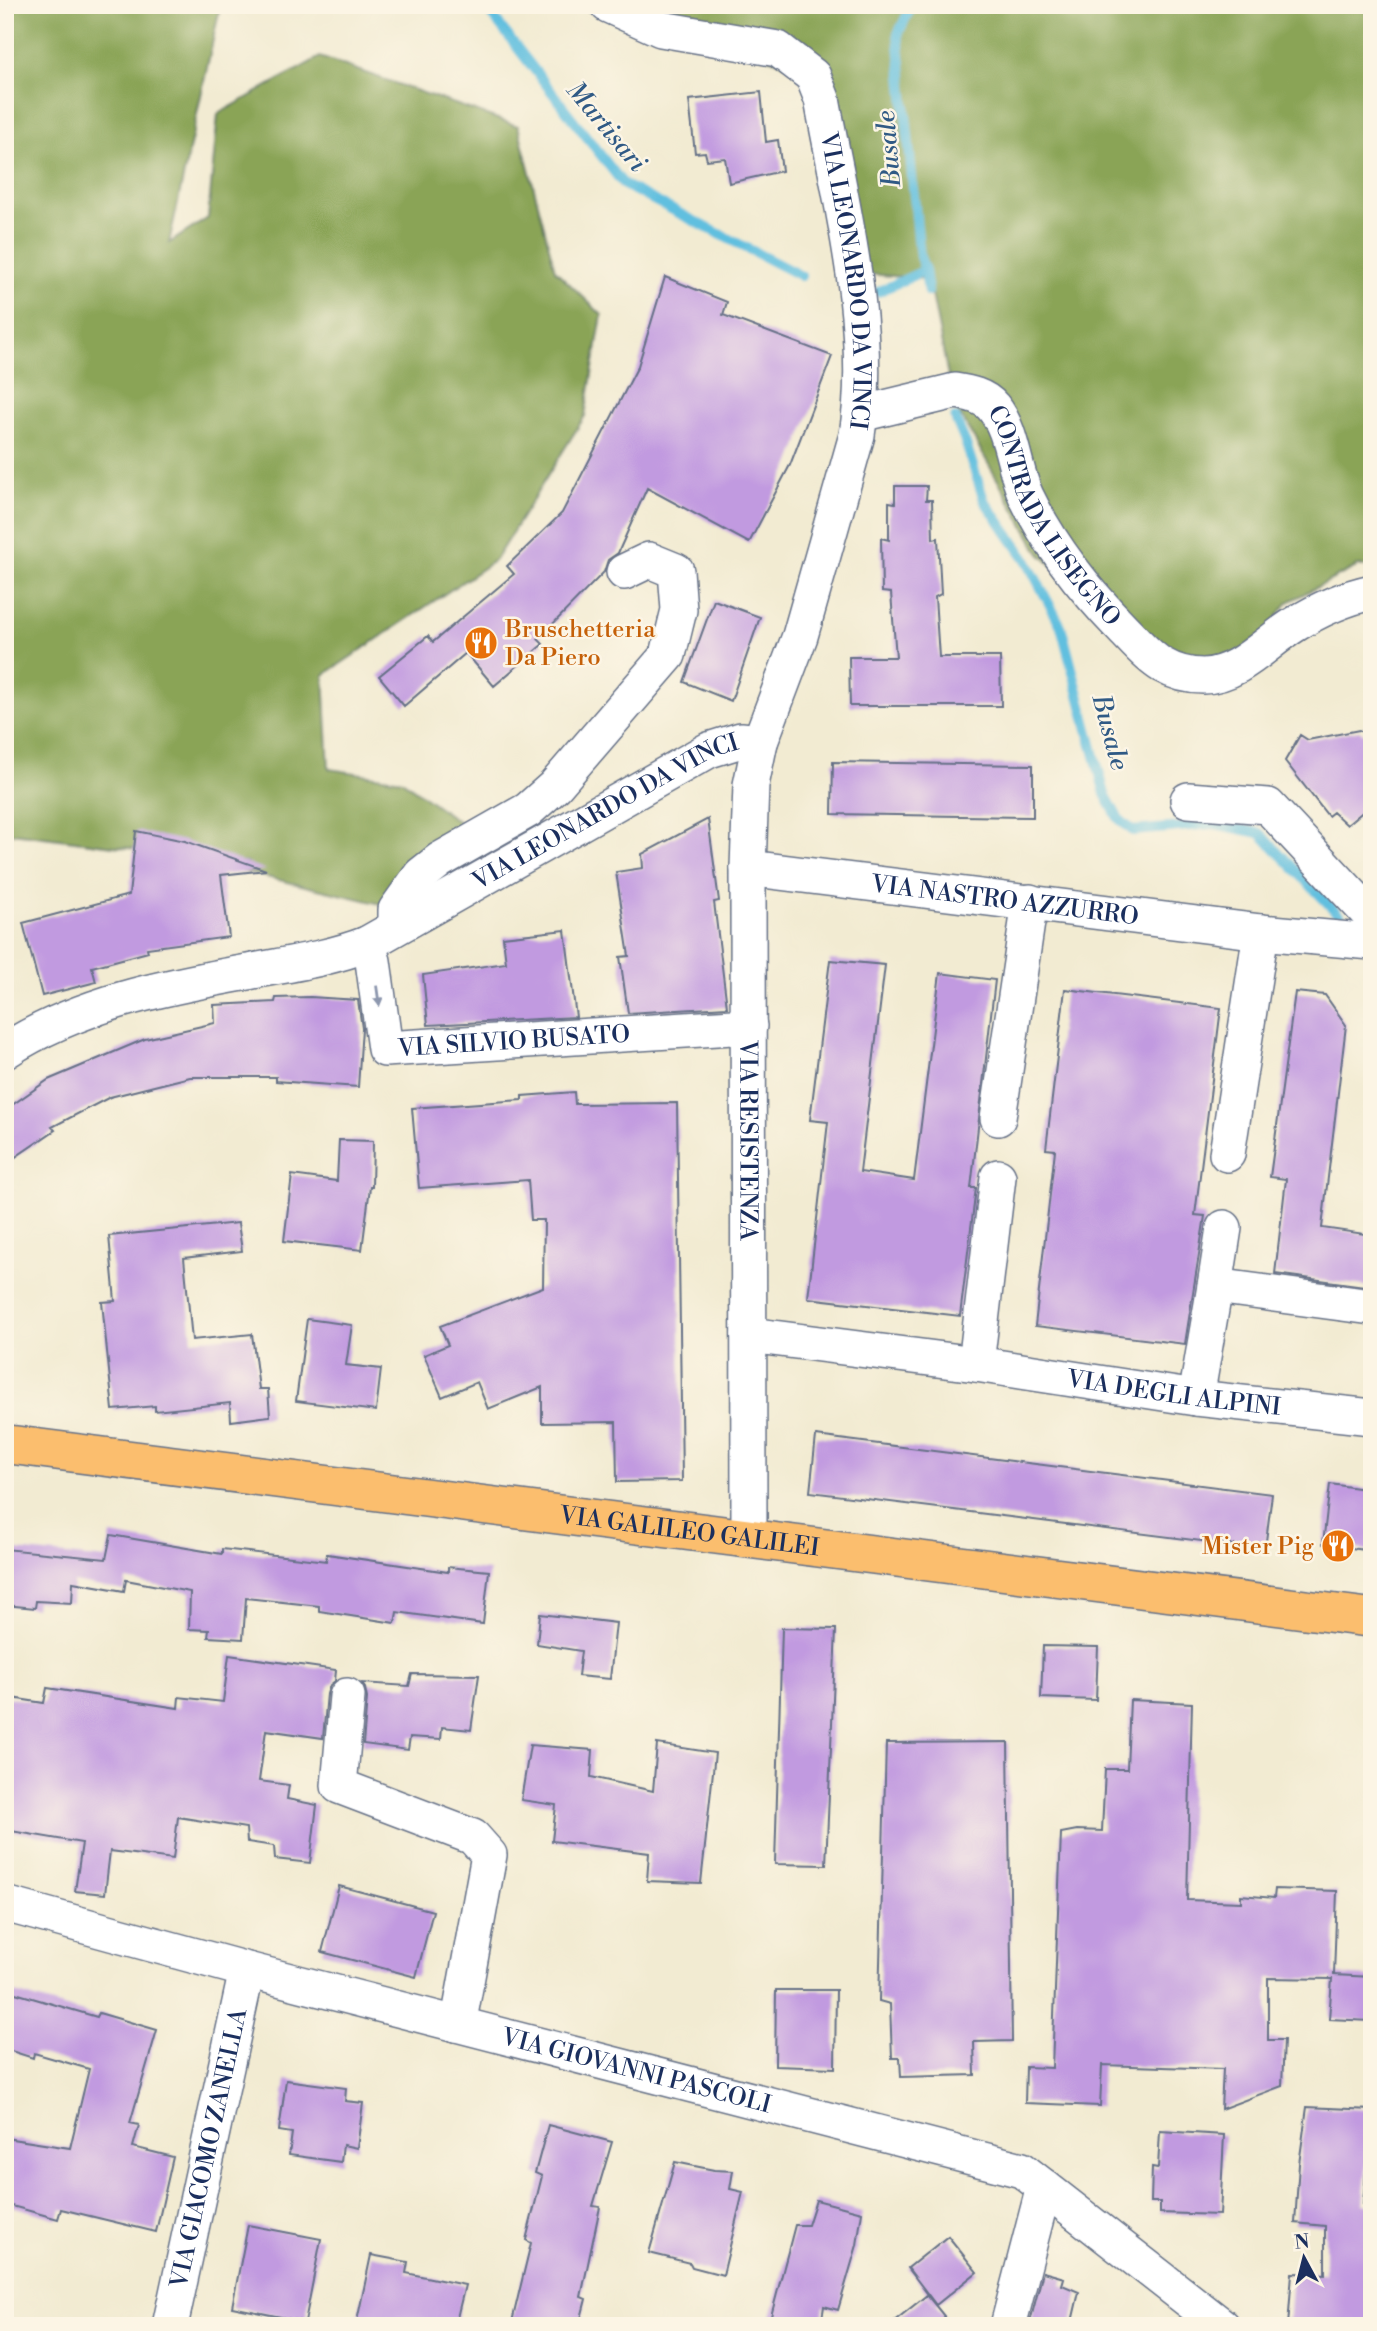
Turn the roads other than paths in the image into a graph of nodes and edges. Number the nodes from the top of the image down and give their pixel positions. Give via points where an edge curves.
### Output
1 (608, 5) edge
2 (860, 414) junction
3 (624, 572) dead end
4 (1372, 592) edge
5 (760, 743) junction
6 (1188, 800) dead end
7 (748, 868) junction
8 (1030, 902) junction
9 (1372, 917) edge
10 (1261, 932) junction
11 (381, 935) junction
12 (1372, 942) edge
13 (749, 1026) junction
14 (5, 1051) edge
15 (999, 1118) dead end
16 (1227, 1154) dead end
17 (998, 1178) dead end
18 (1224, 1228) dead end
19 (1214, 1286) junction
20 (1372, 1307) edge
21 (749, 1335) junction
22 (976, 1364) junction
23 (1196, 1398) junction
24 (1372, 1417) edge
25 (5, 1444) edge
26 (748, 1540) junction
27 (1372, 1618) edge
28 (347, 1696) dead end
29 (5, 1903) edge
30 (247, 1970) junction
31 (455, 2024) junction
32 (1044, 2187) junction
33 (170, 2326) edge
34 (1008, 2326) edge
35 (1222, 2326) edge

1 - 2 street, VIA LEONARDO DA VINCI via 661,29 778,49 813,76 822,99 855,281
2 - 4 street, CONTRADA LISEGNO via 955,391 979,396 995,409 1025,494 1042,526 1098,602 1149,654 1187,675 1219,674 1235,667 1318,610
2 - 5 street, VIA LEONARDO DA VINCI via 800,636
3 - 11 street via 649,560 676,571 679,610 668,655 555,786 528,810 421,874
5 - 7 street, VIA RESISTENZA via 751,785
5 - 11 street, VIA LEONARDO DA VINCI via 741,740 709,750
6 - 9 street via 1268,806
7 - 8 street, VIA NASTRO AZZURRO
7 - 13 street, VIA RESISTENZA
8 - 10 street, VIA NASTRO AZZURRO
8 - 15 street, VIA NASTRO AZZURRO
10 - 12 street, VIA NASTRO AZZURRO
10 - 16 street
11 -> 13 street, VIA SILVIO BUSATO via 373,961 385,1049
11 - 14 street, VIA LEONARDO DA VINCI via 330,957 219,977 106,1005 53,1023
13 - 21 street, VIA RESISTENZA
17 - 22 street
18 - 19 street
19 - 20 street
19 - 23 street
21 - 22 street, VIA DEGLI ALPINI
21 - 26 street, VIA RESISTENZA
22 - 23 street, VIA DEGLI ALPINI
23 - 24 street, VIA DEGLI ALPINI
25 - 26 main road, VIA GALILEO GALILEI
26 - 27 main road, VIA GALILEO GALILEI
28 - 31 street via 339,1786 473,1837 489,1855
29 - 30 street, VIA GIOVANNI PASCOLI
30 - 31 street, VIA GIOVANNI PASCOLI
30 - 33 street, VIA GIACOMO ZANELLA
31 - 32 street, VIA GIOVANNI PASCOLI via 1022,2170
32 - 34 street
32 - 35 street, VIA GIOVANNI PASCOLI

